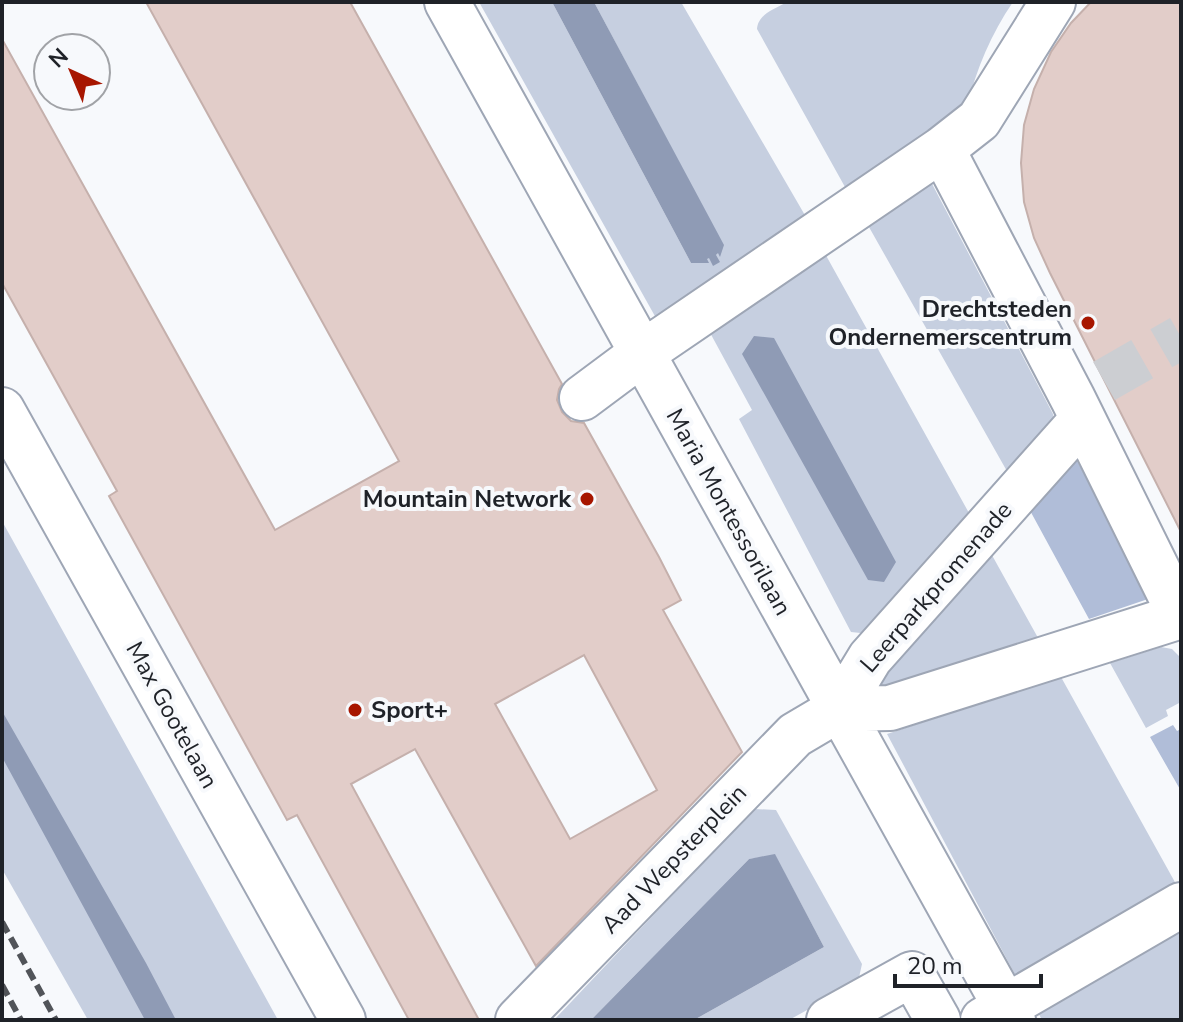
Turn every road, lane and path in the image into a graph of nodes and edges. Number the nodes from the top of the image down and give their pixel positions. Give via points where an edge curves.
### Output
1 (447, 2) edge
2 (1053, 2) edge
3 (942, 149) junction
4 (641, 354) junction
5 (582, 398) dead end
6 (1087, 400) junction
7 (2, 410) edge
8 (1181, 617) edge
9 (839, 709) junction
10 (1181, 905) edge
11 (1001, 1016) edge
12 (343, 1020) edge
13 (518, 1020) edge
14 (829, 1020) edge
15 (938, 1020) edge

1 - 4 street, Maria Montessorilaan
2 - 3 street via 979,120
3 - 4 street
3 - 6 street, Leerparkpromenade
4 - 5 street
4 - 9 street, Maria Montessorilaan
6 - 8 street, Leerparkpromenade
6 - 9 street, Leerparkpromenade via 870,658
7 - 12 street, Max Gootelaan
8 - 9 street, Leerparkpromenade via 890,708
9 - 11 street, Maria Montessorilaan
9 - 13 street, Aad Wepsterplein via 795,735
10 - 11 street
14 - 15 street via 912,974

